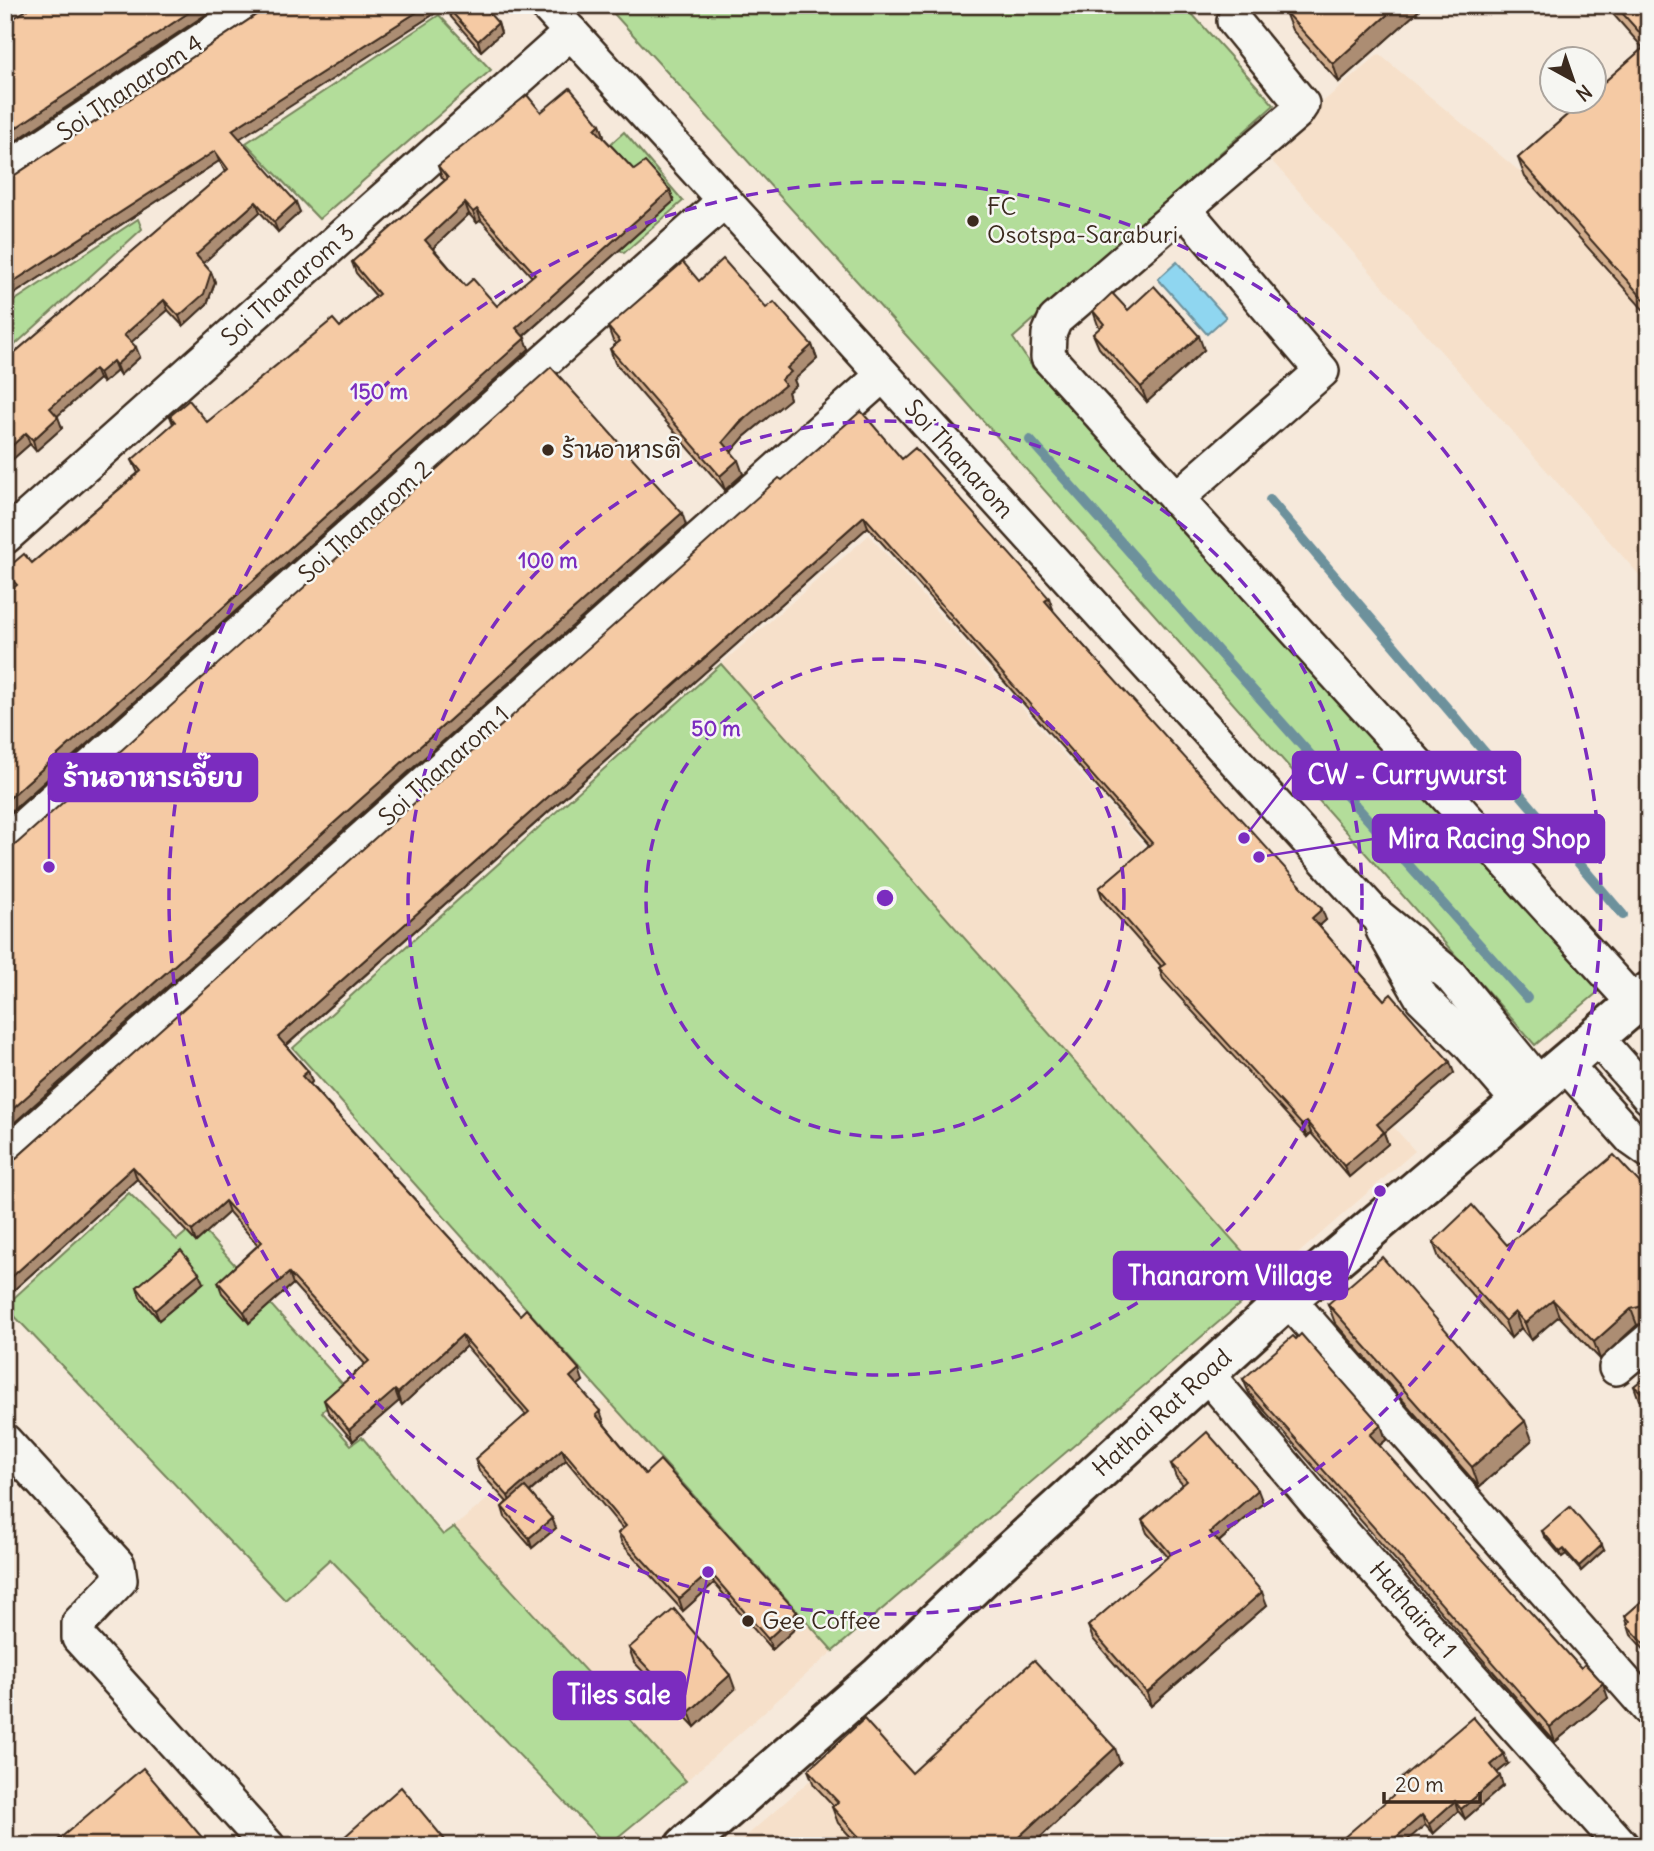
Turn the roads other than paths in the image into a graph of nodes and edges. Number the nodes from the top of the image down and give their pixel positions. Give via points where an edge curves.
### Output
1 (255, 5) edge
2 (546, 5) edge
3 (1235, 10) edge
4 (571, 32) junction
5 (5, 171) edge
6 (724, 201) junction
7 (1184, 209) junction
8 (883, 375) junction
9 (1176, 499) junction
10 (5, 537) edge
11 (5, 843) edge
12 (1642, 998) edge
13 (1597, 1038) junction
14 (1542, 1084) junction
15 (1649, 1097) edge
16 (1649, 1151) edge
17 (5, 1157) edge
18 (1287, 1300) junction
19 (1649, 1340) edge
20 (1616, 1368) dead end
21 (1205, 1373) junction
22 (5, 1441) edge
23 (1649, 1709) edge
24 (268, 1846) edge
25 (685, 1846) edge
26 (1622, 1846) edge

1 - 5 street, Soi Thanarom 4
2 - 4 street, Soi Thanarom
3 - 7 street via 1302,104
4 - 6 street, Soi Thanarom
4 - 10 street, Soi Thanarom 3
6 - 8 street, Soi Thanarom
6 - 11 street, Soi Thanarom 2
7 - 9 street via 1055,320 1048,358
7 - 9 street via 1322,371
8 - 14 street, Soi Thanarom via 1373,912 1450,975
8 - 17 street, Soi Thanarom 1
9 - 12 street
12 - 13 main road, Hathai Rat Road
13 - 14 main road, Hathai Rat Road
13 - 15 street
14 - 16 street, Soi Thanarom
14 - 18 main road, Hathai Rat Road
18 - 21 main road, Hathai Rat Road
18 - 23 street
19 - 20 street
21 - 25 main road, Hathai Rat Road via 880,1675
21 - 26 street, Hathairat 1
22 - 24 street via 118,1565 120,1580 79,1623 79,1638

